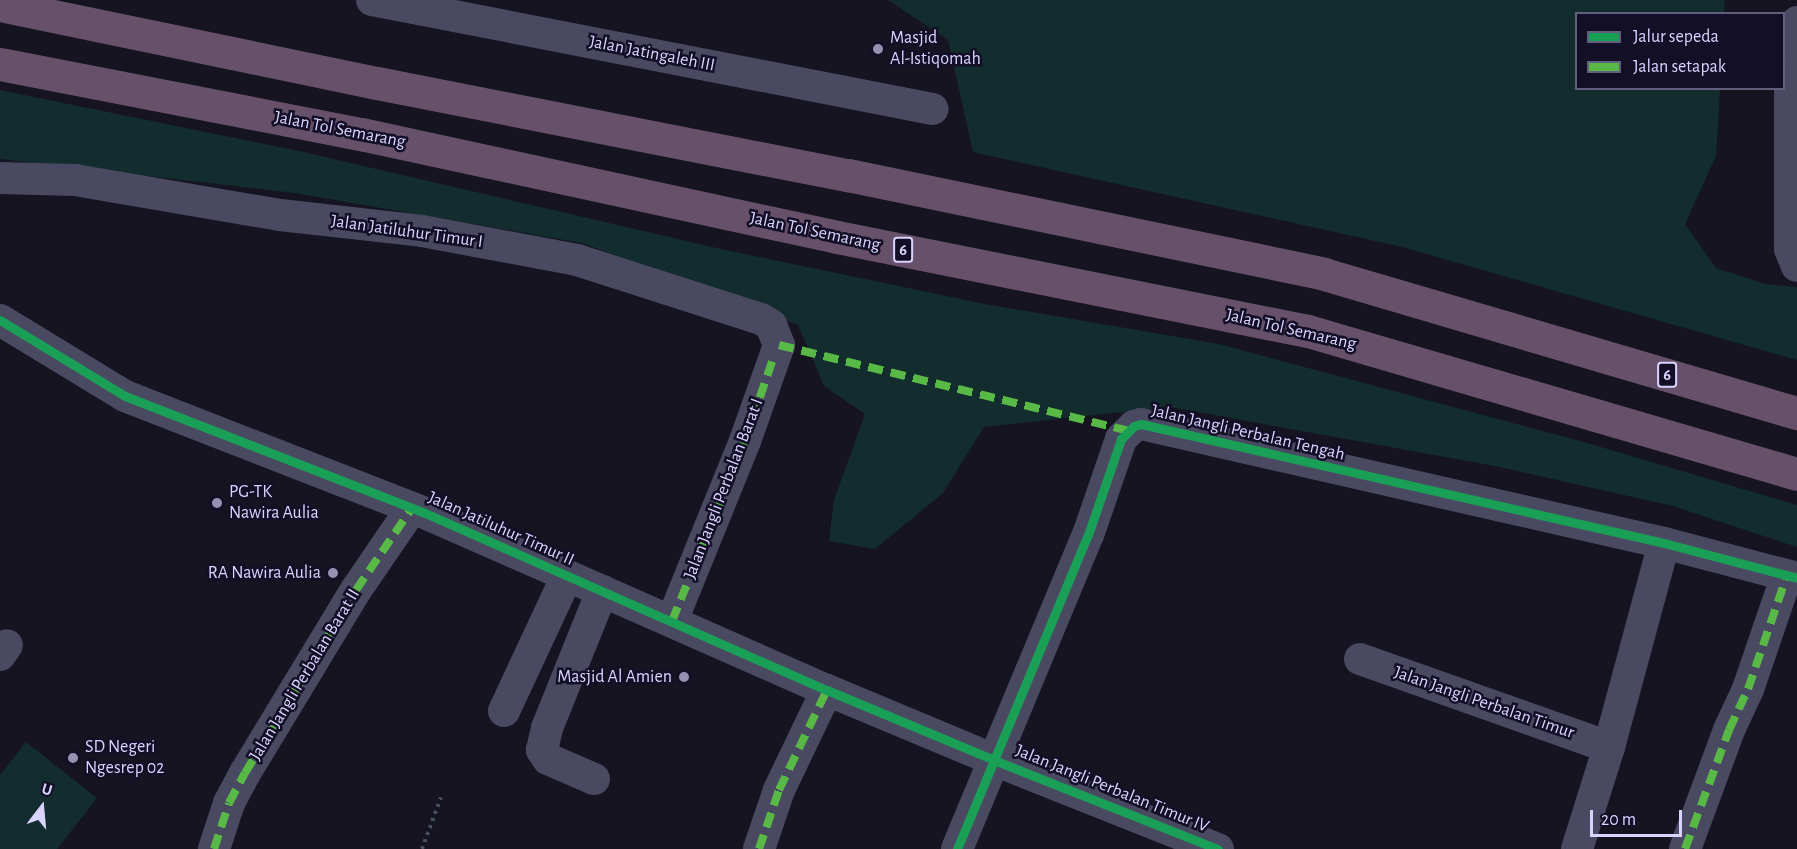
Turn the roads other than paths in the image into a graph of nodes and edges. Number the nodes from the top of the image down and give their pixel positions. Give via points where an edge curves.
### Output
1 (372, 0) edge
2 (0, 5) edge
3 (1797, 22) edge
4 (0, 64) edge
5 (933, 109) dead end
6 (0, 178) edge
7 (1797, 266) edge
8 (0, 320) edge
9 (774, 356) joint
10 (1797, 413) edge
11 (1797, 474) edge
12 (412, 508) junction
13 (1664, 543) junction
14 (567, 576) junction
15 (1792, 576) edge
16 (602, 591) junction
17 (672, 621) junction
18 (1360, 659) dead end
19 (827, 690) junction
20 (504, 711) dead end
21 (1609, 747) junction
22 (994, 760) junction
23 (594, 779) dead end
24 (214, 849) edge
25 (759, 849) edge
26 (957, 849) edge
27 (1218, 849) edge
28 (1577, 849) edge
29 (1685, 849) edge

1 - 5 street, Jalan Jatingaleh III
2 - 10 highway, 6 via 1324,274
3 - 7 street via 1790,79 1790,249
4 - 11 highway, Jalan Tol Semarang / 6 via 361,134 837,237 1308,331
6 - 9 street, Jalan Jatiluhur Timur I via 75,180 280,215 422,231 577,260 761,319 776,334
8 - 12 street, Jalan Jatiluhur Timur II via 125,396
9 - 17 street, Jalan Jangli Perbalan Barat I via 745,441
12 - 14 street, Jalan Jatiluhur Timur II
12 - 24 street, Jalan Jangli Perbalan Barat II via 356,590 245,773 229,803
13 - 15 street
13 - 21 street
13 - 22 street, Jalan Jangli Perbalan Tengah via 1141,424 1134,426 1121,439 1088,536
14 - 16 street, Jalan Jatiluhur Timur II
14 - 20 street
15 - 29 street
16 - 17 street, Jalan Jatiluhur Timur II
16 - 23 street via 547,728 542,750 548,759
17 - 19 street, Jalan Jatiluhur Timur II
18 - 21 street, Jalan Jangli Perbalan Timur
19 - 22 street, Jalan Jatiluhur Timur II
19 - 25 street via 779,790
21 - 28 street
22 - 26 street, Jalan Jangli Perbalan Tengah
22 - 27 street, Jalan Jangli Perbalan Timur IV

